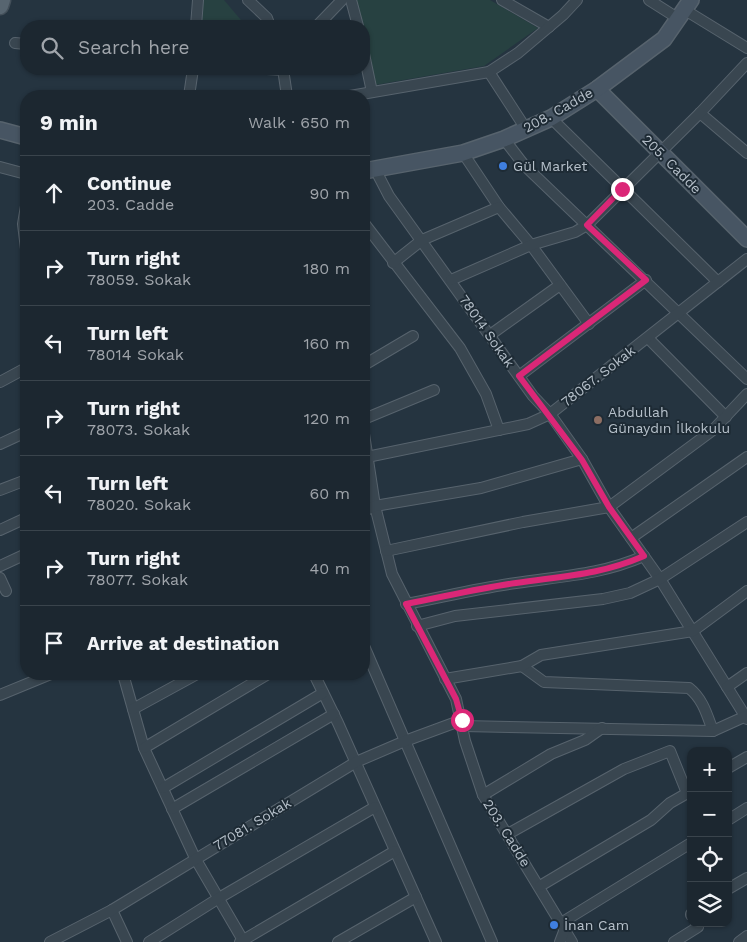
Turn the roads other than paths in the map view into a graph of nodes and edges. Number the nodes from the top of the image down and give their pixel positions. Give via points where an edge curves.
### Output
1 (2, 0) edge
2 (198, 0) edge
3 (248, 0) edge
4 (342, 0) edge
5 (351, 0) edge
6 (502, 0) edge
7 (577, 0) edge
8 (649, 0) edge
9 (0, 6) edge
10 (685, 10) edge
11 (196, 20) edge
12 (268, 20) edge
13 (323, 20) edge
14 (356, 20) edge
15 (549, 27) junction
16 (15, 43) dead end
17 (20, 43) edge
18 (747, 48) edge
19 (747, 63) edge
20 (489, 72) junction
21 (192, 75) edge
22 (284, 75) edge
23 (368, 75) edge
24 (597, 89) junction
25 (190, 90) edge
26 (286, 90) edge
27 (372, 92) joint
28 (700, 113) junction
29 (551, 118) junction
30 (0, 130) edge
31 (526, 130) junction
32 (20, 135) edge
33 (504, 139) junction
34 (660, 152) junction
35 (463, 153) junction
36 (747, 153) edge
37 (0, 167) edge
38 (370, 170) edge
39 (370, 171) edge
40 (20, 172) edge
41 (622, 189) junction
42 (499, 207) junction
43 (587, 225) junction
44 (370, 231) edge
45 (747, 239) edge
46 (422, 240) junction
47 (531, 245) junction
48 (747, 259) edge
49 (393, 263) junction
50 (451, 280) junction
51 (646, 280) junction
52 (718, 282) junction
53 (560, 285) junction
54 (680, 313) junction
55 (589, 324) junction
56 (490, 335) junction
57 (413, 336) dead end
58 (648, 338) junction
59 (370, 361) edge
60 (20, 371) edge
61 (519, 376) junction
62 (747, 379) edge
63 (0, 382) edge
64 (434, 390) dead end
65 (747, 394) edge
66 (550, 414) junction
67 (370, 416) edge
68 (726, 417) junction
69 (499, 430) junction
70 (20, 435) edge
71 (0, 444) edge
72 (370, 452) edge
73 (747, 456) edge
74 (582, 460) junction
75 (370, 477) edge
76 (20, 482) edge
77 (0, 490) edge
78 (375, 506) junction
79 (609, 507) junction
80 (370, 508) edge
81 (20, 521) edge
82 (747, 522) edge
83 (0, 530) edge
84 (631, 538) junction
85 (386, 551) junction
86 (644, 556) junction
87 (20, 557) edge
88 (0, 566) edge
89 (0, 578) edge
90 (660, 579) junction
91 (6, 591) dead end
92 (747, 591) edge
93 (406, 604) junction
94 (417, 626) junction
95 (693, 631) junction
96 (370, 660) edge
97 (522, 666) junction
98 (747, 673) edge
99 (445, 679) junction
100 (36, 680) edge
101 (125, 680) edge
102 (186, 680) edge
103 (258, 680) edge
104 (317, 680) edge
105 (727, 687) junction
106 (323, 692) junction
107 (0, 695) edge
108 (133, 710) junction
109 (334, 714) junction
110 (746, 717) edge
111 (462, 723) junction
112 (602, 728) junction
113 (713, 731) junction
114 (405, 741) junction
115 (144, 748) junction
116 (747, 757) edge
117 (356, 762) junction
118 (732, 766) edge
119 (163, 788) junction
120 (687, 788) edge
121 (687, 793) edge
122 (483, 796) junction
123 (375, 807) junction
124 (172, 808) junction
125 (747, 808) edge
126 (732, 817) edge
127 (508, 834) junction
128 (687, 847) edge
129 (395, 851) junction
130 (195, 858) junction
131 (747, 878) edge
132 (732, 885) edge
133 (540, 886) junction
134 (416, 897) junction
135 (218, 898) junction
136 (112, 910) junction
137 (563, 926) junction
138 (698, 927) edge
139 (747, 936) edge
140 (242, 941) edge
141 (50, 942) edge
142 (127, 942) edge
143 (149, 942) edge
144 (338, 942) edge
145 (436, 942) edge
146 (492, 942) edge
147 (560, 942) edge
148 (572, 942) edge
149 (674, 942) edge
150 (739, 942) edge

1 - 9 main road
2 - 11 street
3 - 12 street
4 - 13 street
5 - 14 street
6 - 15 street
7 - 15 street
8 - 10 street
10 - 18 street
10 - 24 street, 208. Cadde via 664,39
15 - 20 street
16 - 17 street
19 - 28 street
20 - 27 street
20 - 31 street
21 - 25 street
22 - 26 street
23 - 27 street
24 - 29 street, 208. Cadde
24 - 34 street, 205. Cadde
28 - 34 street
28 - 36 street
29 - 31 street, 208. Cadde
29 - 41 street
30 - 32 street
31 - 33 street, 208. Cadde
33 - 35 street, 208. Cadde
33 - 43 street via 524,165
34 - 41 street
34 - 45 street, 205. Cadde
35 - 38 street, 208. Cadde
35 - 42 street
37 - 40 street
39 - 46 street, 78014 Sokak
41 - 43 street
41 - 52 street
42 - 46 street
42 - 47 street
43 - 47 street via 575,232
43 - 51 street
44 - 49 street
46 - 49 street
46 - 50 street, 78014 Sokak
47 - 50 street
47 - 53 street
48 - 52 street, 78067. Sokak
49 - 69 street via 460,348 486,394
50 - 56 street, 78014 Sokak
51 - 54 street
51 - 55 street
52 - 54 street, 78067. Sokak
53 - 55 street
53 - 56 street
54 - 58 street, 78067. Sokak
54 - 62 street
55 - 61 street
56 - 61 street, 78014 Sokak
57 - 59 street
58 - 66 street, 78067. Sokak
58 - 68 street
60 - 63 street
61 - 66 street, 78014 Sokak
64 - 67 street
65 - 68 street
66 - 69 street, 78067. Sokak via 528,424
66 - 74 street, 78014 Sokak
68 - 79 street via 678,458
69 - 72 street, 78067. Sokak
70 - 71 street
73 - 84 street
74 - 78 street via 481,488
74 - 79 street, 78014 Sokak
75 - 78 street, 203. Cadde
76 - 77 street
78 - 80 street
78 - 85 street, 203. Cadde
79 - 84 street, 78014 Sokak
79 - 85 street
81 - 83 street
82 - 90 street
84 - 86 street, 78014 Sokak
85 - 93 street, 203. Cadde via 392,574
86 - 90 street, 78014 Sokak
86 - 93 street via 617,568
87 - 88 street
89 - 91 street
90 - 94 street via 630,593 603,599 455,616
90 - 95 street, 78014 Sokak
92 - 95 street
93 - 94 street, 203. Cadde
94 - 99 street, 203. Cadde
95 - 97 street via 541,655
95 - 105 street, 78014 Sokak
96 - 114 street
97 - 99 street
97 - 113 street via 544,682 689,688 706,709
98 - 105 street
99 - 111 street, 203. Cadde via 456,699
100 - 107 street
101 - 108 street
102 - 108 street
103 - 115 street
104 - 106 street
105 - 110 street, 78014 Sokak
106 - 109 street
106 - 119 street
108 - 115 street
109 - 117 street
109 - 124 street
110 - 113 street
111 - 112 street
111 - 114 street, 77081. Sokak
111 - 122 street, 203. Cadde
112 - 113 street
112 - 122 street via 585,740 551,754
114 - 117 street, 77081. Sokak
114 - 146 street
115 - 119 street
116 - 118 street
117 - 123 street
117 - 130 street, 77081. Sokak
119 - 124 street
120 - 127 street via 670,751 624,770
121 - 133 street via 651,820
122 - 127 street, 203. Cadde
123 - 129 street
123 - 135 street
124 - 130 street
125 - 126 street
127 - 133 street, 203. Cadde
128 - 137 street
129 - 134 street
129 - 140 street
130 - 135 street
130 - 136 street, 77081. Sokak
131 - 132 street
133 - 137 street, 203. Cadde
134 - 144 street
134 - 145 street
135 - 140 street
135 - 143 street
136 - 141 street, 77081. Sokak
136 - 142 street
137 - 147 street
137 - 148 street, 203. Cadde
138 - 149 street
139 - 150 street

